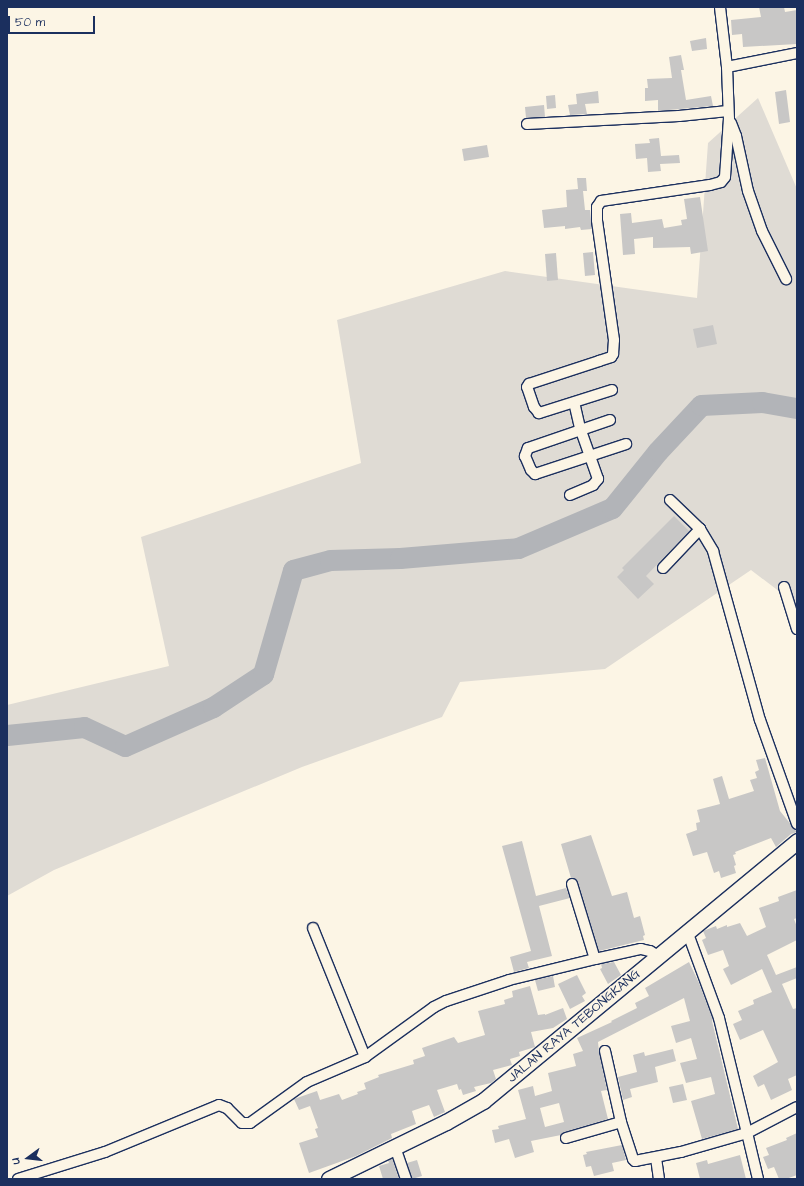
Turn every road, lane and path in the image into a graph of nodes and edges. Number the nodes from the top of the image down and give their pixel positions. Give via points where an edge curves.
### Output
1 (720, 7) edge
2 (797, 53) edge
3 (728, 67) junction
4 (729, 115) junction
5 (527, 124) dead end
6 (786, 279) dead end
7 (612, 390) dead end
8 (574, 403) junction
9 (610, 420) dead end
10 (580, 428) junction
11 (626, 444) dead end
12 (589, 456) junction
13 (570, 495) dead end
14 (670, 500) dead end
15 (700, 529) junction
16 (663, 568) dead end
17 (784, 587) dead end
18 (797, 629) edge
19 (797, 824) edge
20 (797, 841) edge
21 (572, 884) dead end
22 (313, 928) dead end
23 (687, 931) junction
24 (658, 956) junction
25 (595, 959) junction
26 (605, 1051) dead end
27 (365, 1057) junction
28 (797, 1107) edge
29 (621, 1122) junction
30 (747, 1133) junction
31 (566, 1138) dead end
32 (395, 1147) junction
33 (656, 1158) junction
34 (18, 1179) edge
35 (329, 1179) edge
36 (406, 1179) edge
37 (659, 1179) edge
38 (758, 1179) edge

1 - 3 street
2 - 3 street
3 - 4 street
4 - 5 street
4 - 6 street via 748,191 762,231
4 - 8 street via 726,171 721,182 601,201 597,207 614,340 613,354 611,357 529,384 527,387 534,407 539,413
7 - 8 street
8 - 10 street
9 - 10 street
10 - 12 street
10 - 12 street via 528,448 525,456 535,474
11 - 12 street
12 - 13 street via 598,479 593,485
14 - 15 street
15 - 16 street
15 - 19 street via 717,561 760,720
17 - 18 street
20 - 23 main road, JALAN RAYA TEBONGKANG
21 - 25 street
22 - 27 street
23 - 24 main road, JALAN RAYA TEBONGKANG
23 - 30 street via 719,1018
24 - 25 street via 641,949
24 - 32 main road, JALAN RAYA TEBONGKANG via 488,1097 446,1122
25 - 27 street via 509,980 440,1003
26 - 29 street
27 - 34 street via 307,1082 250,1123 242,1122 227,1108 219,1105 105,1152
28 - 30 street
29 - 31 street
29 - 33 street via 633,1160
30 - 33 street
30 - 38 street
32 - 35 main road, JALAN RAYA TEBONGKANG
32 - 36 street
33 - 37 street

